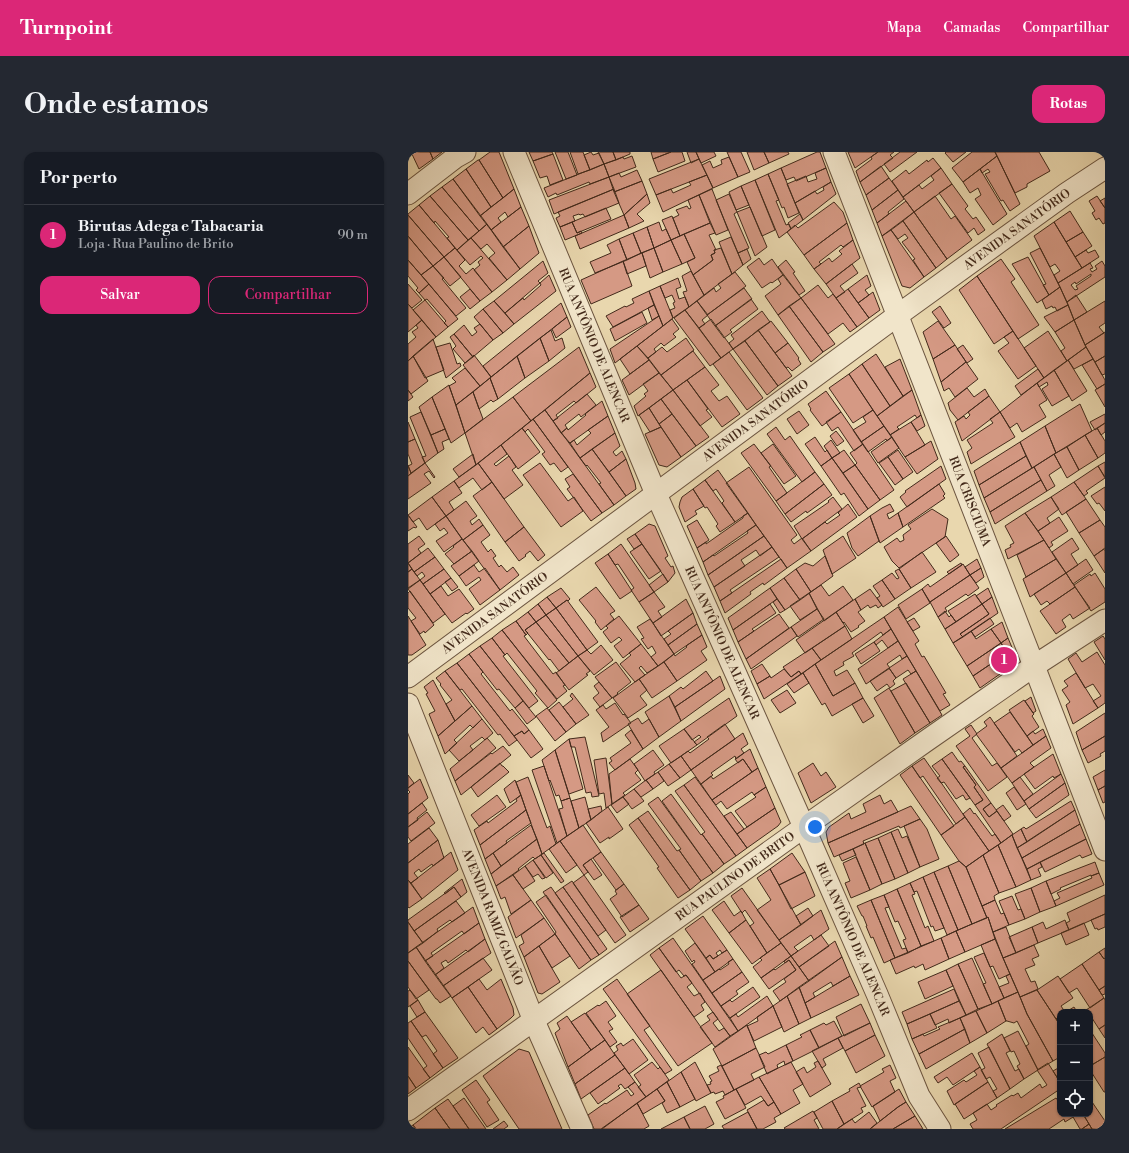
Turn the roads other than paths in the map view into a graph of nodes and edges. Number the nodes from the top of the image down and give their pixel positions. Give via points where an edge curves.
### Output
1 (465, 152) edge
2 (514, 152) edge
3 (834, 152) edge
4 (1105, 168) edge
5 (408, 194) edge
6 (898, 315) junction
7 (656, 494) junction
8 (1105, 620) edge
9 (1034, 666) junction
10 (408, 677) edge
11 (408, 704) edge
12 (804, 827) junction
13 (1105, 850) edge
14 (534, 1021) junction
15 (408, 1110) edge
16 (582, 1129) edge
17 (940, 1129) edge

1 - 5 street
2 - 7 street, RUA ANTÔNIO DE ALENCAR
3 - 6 street, RUA CRISCIÚMA
4 - 6 street, AVENIDA SANATÓRIO
6 - 7 street, AVENIDA SANATÓRIO
6 - 9 street, RUA CRISCIÚMA
7 - 10 street, AVENIDA SANATÓRIO
7 - 12 street, RUA ANTÔNIO DE ALENCAR
8 - 9 street, RUA PAULINO DE BRITO
9 - 12 street, RUA PAULINO DE BRITO
9 - 13 street, RUA CRISCIÚMA
11 - 14 street, AVENIDA RAMIZ GALVÃO
12 - 14 street, RUA PAULINO DE BRITO
12 - 17 street, RUA ANTÔNIO DE ALENCAR via 919,1096
14 - 15 street, RUA PAULINO DE BRITO
14 - 16 street, AVENIDA RAMIZ GALVÃO

